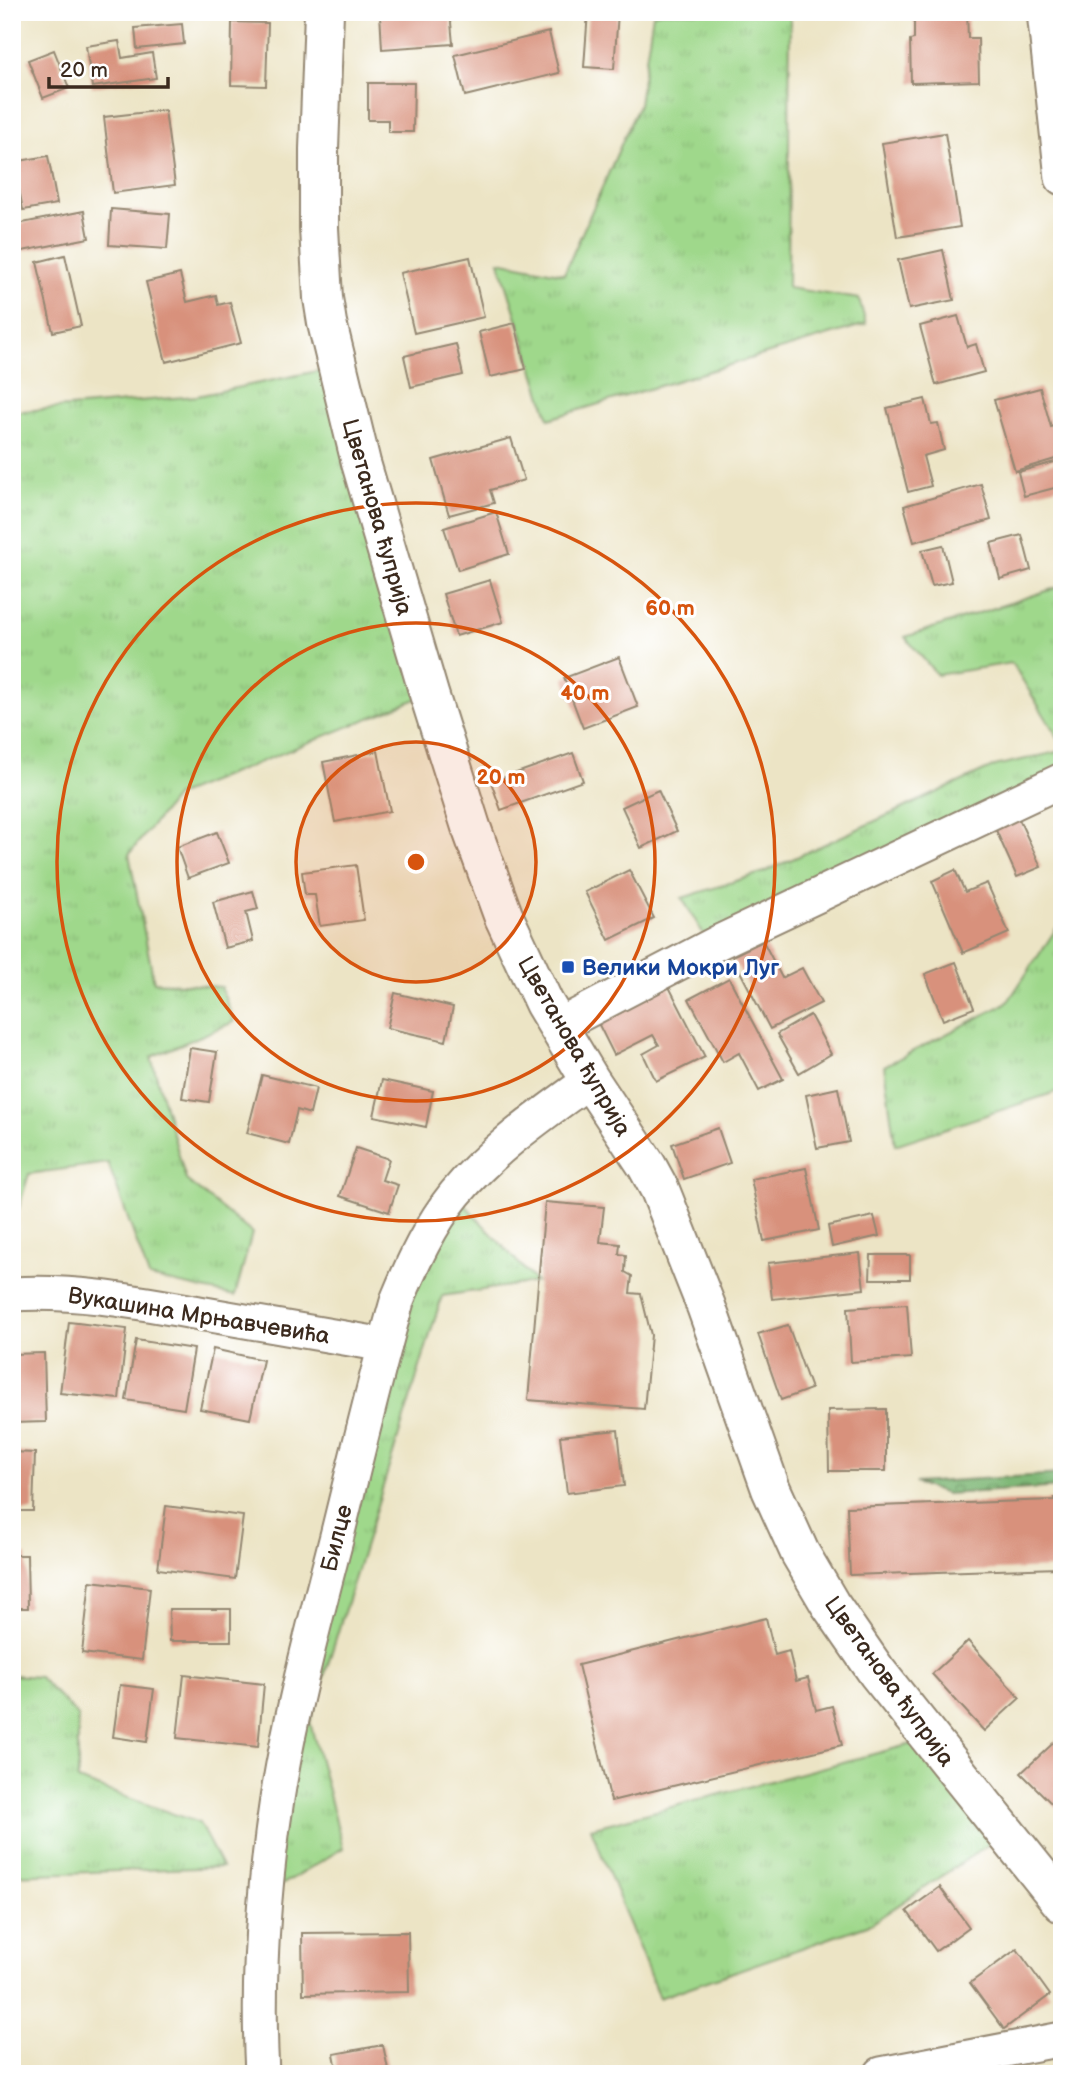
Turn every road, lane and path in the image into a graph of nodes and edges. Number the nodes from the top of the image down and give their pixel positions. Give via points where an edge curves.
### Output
1 (324, 12) edge
2 (1044, 12) edge
3 (1062, 177) edge
4 (1062, 780) edge
5 (558, 1026) junction
6 (590, 1080) junction
7 (12, 1294) edge
8 (385, 1345) junction
9 (1062, 1903) edge
10 (1062, 2039) edge
11 (262, 2074) edge
12 (881, 2074) edge

1 - 5 street, Цветанова ћуприја via 319,228 323,298 337,367 361,463 471,827 503,915
2 - 3 street
4 - 5 street via 719,942
5 - 6 street, Цветанова ћуприја
6 - 8 street, Билце via 500,1147 455,1194 411,1265
6 - 9 street, Цветанова ћуприја via 660,1191 771,1489 800,1553 877,1672
7 - 8 street, Вукашина Мрњавчевића via 104,1297
8 - 11 street, Билце via 297,1698 277,1797 260,1970
10 - 12 street

